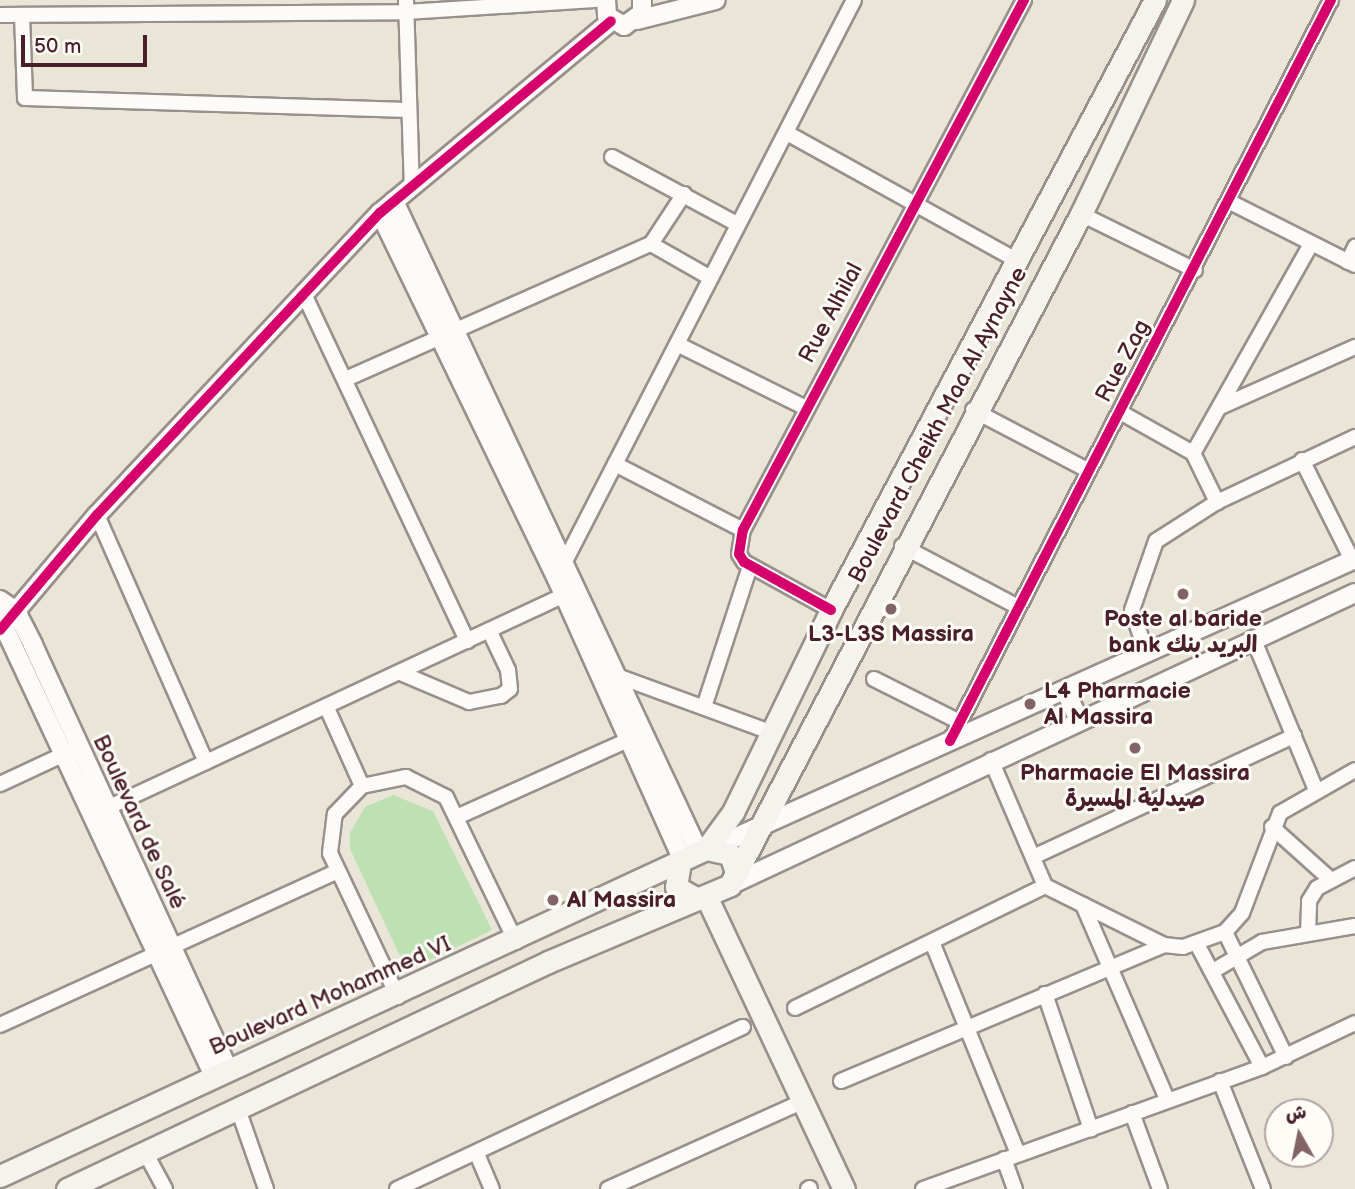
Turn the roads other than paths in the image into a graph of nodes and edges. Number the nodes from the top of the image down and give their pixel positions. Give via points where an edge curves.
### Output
1 (642, 0) edge
2 (716, 0) edge
3 (854, 0) edge
4 (1024, 0) edge
5 (1155, 0) edge
6 (1183, 0) edge
7 (1331, 0) edge
8 (296, 6) edge
9 (406, 6) edge
10 (88, 7) edge
11 (193, 7) edge
12 (600, 7) edge
13 (0, 15) edge
14 (22, 15) junction
15 (637, 20) junction
16 (410, 110) junction
17 (787, 133) junction
18 (612, 157) dead end
19 (412, 187) junction
20 (684, 194) junction
21 (1230, 202) junction
22 (912, 205) junction
23 (387, 207) junction
24 (1080, 214) junction
25 (735, 223) junction
26 (651, 244) junction
27 (1311, 244) junction
28 (1355, 247) edge
29 (1016, 260) junction
30 (1351, 263) edge
31 (1195, 270) junction
32 (709, 277) junction
33 (303, 292) junction
34 (451, 332) junction
35 (677, 344) junction
36 (1355, 347) edge
37 (348, 378) junction
38 (804, 407) junction
39 (1220, 407) junction
40 (973, 410) junction
41 (1121, 412) junction
42 (1355, 437) edge
43 (1193, 453) junction
44 (1301, 460) junction
45 (615, 464) junction
46 (1089, 471) junction
47 (1217, 502) junction
48 (97, 515) junction
49 (743, 530) junction
50 (902, 546) junction
51 (567, 559) junction
52 (1353, 559) edge
53 (750, 566) junction
54 (567, 587) junction
55 (1355, 593) edge
56 (0, 600) edge
57 (1018, 607) junction
58 (831, 610) junction
59 (5, 621) edge
60 (489, 630) junction
61 (1253, 638) junction
62 (467, 640) junction
63 (1146, 652) junction
64 (403, 674) junction
65 (620, 677) junction
66 (874, 679) dead end
67 (1065, 690) junction
68 (704, 707) junction
69 (327, 708) junction
70 (1079, 720) junction
71 (960, 722) junction
72 (770, 732) junction
73 (637, 736) junction
74 (1294, 736) junction
75 (950, 741) junction
76 (72, 750) junction
77 (919, 757) junction
78 (991, 760) junction
79 (206, 762) junction
80 (1355, 770) edge
81 (0, 784) edge
82 (362, 786) junction
83 (932, 788) junction
84 (1316, 790) junction
85 (105, 809) junction
86 (459, 816) junction
87 (1272, 827) junction
88 (756, 831) junction
89 (696, 854) junction
90 (1033, 857) junction
91 (1355, 868) edge
92 (336, 873) junction
93 (733, 879) junction
94 (1331, 880) junction
95 (1045, 886) junction
96 (702, 897) junction
97 (1083, 905) junction
98 (1355, 926) edge
99 (1225, 932) junction
100 (1308, 934) junction
101 (516, 942) junction
102 (932, 942) junction
103 (1164, 945) junction
104 (1198, 946) junction
105 (162, 951) junction
106 (1238, 955) junction
107 (1112, 968) junction
108 (1213, 971) junction
109 (1045, 994) junction
110 (397, 997) junction
111 (795, 1008) dead end
112 (1355, 1023) edge
113 (0, 1025) edge
114 (743, 1027) dead end
115 (969, 1027) junction
116 (1286, 1057) junction
117 (1262, 1067) junction
118 (221, 1073) junction
119 (841, 1081) dead end
120 (1220, 1081) junction
121 (1167, 1099) junction
122 (804, 1101) junction
123 (237, 1108) junction
124 (1132, 1113) junction
125 (1091, 1129) junction
126 (145, 1152) junction
127 (477, 1154) junction
128 (1011, 1157) junction
129 (0, 1176) edge
130 (100, 1182) edge
131 (67, 1189) edge
132 (165, 1189) edge
133 (265, 1189) edge
134 (397, 1189) edge
135 (492, 1189) edge
136 (608, 1189) edge
137 (844, 1189) edge
138 (923, 1189) edge
139 (1015, 1189) edge
140 (1160, 1189) edge
141 (1263, 1189) edge

1 - 15 street
2 - 15 street
3 - 17 street
4 - 22 street, Rue Alhilal
5 - 29 main road, Boulevard Cheikh Maa Al Aynayne
6 - 24 main road, Boulevard Cheikh Maa Al Aynayne
7 - 21 street, Rue Zag
8 - 9 street
8 - 11 street
9 - 12 street
9 - 16 street
10 - 11 street
10 - 14 street
12 - 15 street via 624,26
12 - 19 street
13 - 14 street
14 - 16 street via 25,98
16 - 19 street
17 - 22 street
17 - 25 street
18 - 20 street
19 - 23 street
20 - 25 street
20 - 26 street
21 - 27 street
21 - 31 street, Rue Zag
22 - 29 street
22 - 38 street, Rue Alhilal
23 - 33 street
23 - 34 street
24 - 31 street
24 - 40 main road, Boulevard Cheikh Maa Al Aynayne
25 - 32 street
26 - 32 street
26 - 34 street
27 - 30 street
27 - 39 street
28 - 30 street
29 - 58 main road, Boulevard Cheikh Maa Al Aynayne
31 - 41 street, Rue Zag
32 - 35 street
33 - 37 street
33 - 48 street
34 - 37 street
34 - 51 street
34 - 54 street
35 - 38 street
35 - 45 street
36 - 39 street
37 - 62 street
38 - 49 street, Rue Alhilal
39 - 43 street
40 - 46 street
40 - 50 main road, Boulevard Cheikh Maa Al Aynayne
41 - 43 street
41 - 46 street, Rue Zag
42 - 44 street
43 - 47 street
44 - 47 street
44 - 52 street
45 - 49 street
45 - 51 street
46 - 57 street, Rue Zag
47 - 63 street via 1156,541 1132,610
48 - 59 street
48 - 79 street
49 - 53 street via 739,554
50 - 57 street
50 - 88 main road, Boulevard Cheikh Maa Al Aynayne
51 - 54 street
51 - 54 street
52 - 63 street, Boulevard Mohammed VI
53 - 58 street
53 - 68 street
54 - 60 street
54 - 65 street
54 - 73 street
55 - 61 street
56 - 59 street
57 - 71 street, Rue Zag
58 - 72 main road, Boulevard Cheikh Maa Al Aynayne
59 - 76 street, Boulevard de Salé
60 - 62 street
60 - 64 street via 508,670 510,689 501,696 469,702
61 - 70 street
61 - 74 street
62 - 64 street
63 - 67 street, Boulevard Mohammed VI
64 - 69 street
65 - 68 street
65 - 73 street
66 - 71 street
67 - 70 street
67 - 75 street, Boulevard Mohammed VI
68 - 72 street
69 - 79 street
69 - 82 street
70 - 78 street
71 - 75 street, Rue Zag
72 - 89 main road, Boulevard Cheikh Maa Al Aynayne via 733,812
73 - 86 street
73 - 89 street
74 - 84 street
74 - 90 street
75 - 77 street, Boulevard Mohammed VI
76 - 81 street
76 - 85 street, Boulevard de Salé
76 - 105 street, Boulevard de Salé
77 - 83 street
77 - 88 street, Boulevard Mohammed VI
78 - 83 street
78 - 90 street
79 - 85 street
80 - 84 street
82 - 86 street via 384,777 428,784
82 - 92 street via 332,824
83 - 93 street
84 - 87 street via 1280,813
85 - 105 street, Boulevard de Salé
86 - 101 street
87 - 94 street
87 - 99 street via 1242,913
88 - 89 street, Boulevard Mohammed VI
88 - 93 main road, Boulevard Cheikh Maa Al Aynayne
89 - 93 main road via 730,854
89 - 96 main road via 676,887
89 - 101 main road, Boulevard Mohammed VI
90 - 95 street
91 - 94 street
92 - 105 street
92 - 110 street
93 - 96 main road
94 - 100 street via 1309,901
95 - 97 street
95 - 102 street
96 - 122 main road
96 - 123 main road via 548,962
97 - 103 street
97 - 107 street
98 - 100 street
99 - 104 street
99 - 106 street
100 - 106 street via 1262,942
101 - 110 main road, Boulevard Mohammed VI
102 - 111 street
102 - 115 street
103 - 104 street
103 - 107 street
104 - 108 street
105 - 113 street
105 - 118 street, Boulevard de Salé
106 - 108 street
106 - 116 street
107 - 109 street
107 - 121 street
108 - 117 street
109 - 115 street
109 - 125 street
110 - 118 main road, Boulevard Mohammed VI
112 - 116 street
114 - 127 street
115 - 119 street
115 - 128 street
116 - 117 street
117 - 120 street
118 - 129 main road, Boulevard Mohammed VI
120 - 121 street
120 - 141 street
121 - 124 street
122 - 136 street
122 - 137 main road
123 - 126 main road
123 - 133 street
124 - 125 street
124 - 140 street
125 - 128 street
126 - 130 main road
126 - 132 street
127 - 134 street
127 - 135 street
128 - 138 street
128 - 139 street
130 - 131 main road

